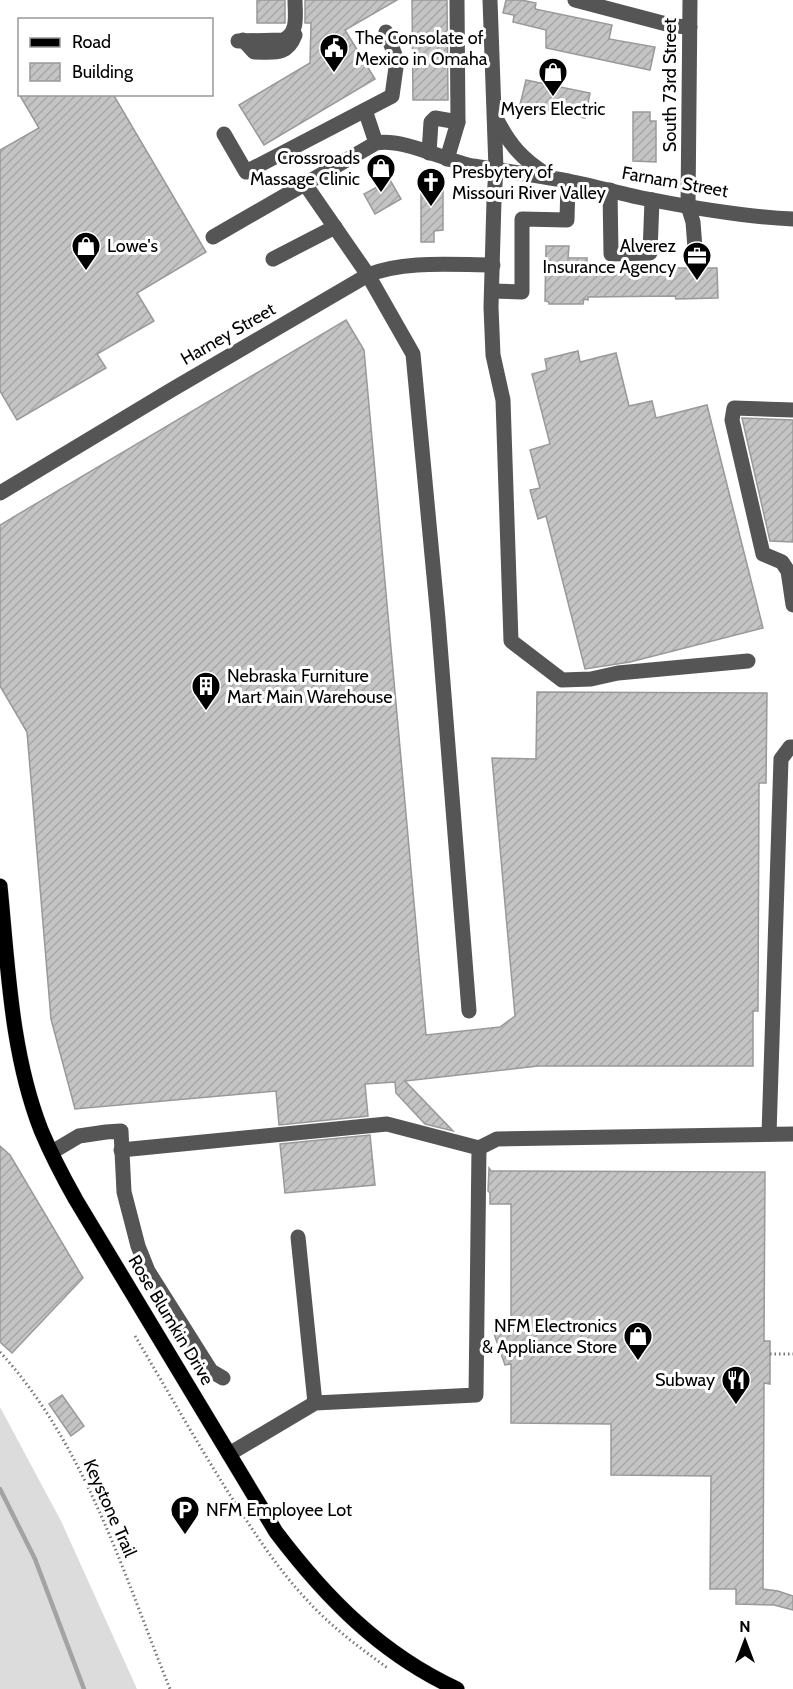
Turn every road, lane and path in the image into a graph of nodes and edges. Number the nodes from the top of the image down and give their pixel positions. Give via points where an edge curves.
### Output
1 (295, 0) edge
2 (458, 0) edge
3 (490, 0) edge
4 (575, 0) edge
5 (690, 0) edge
6 (594, 2) edge
7 (690, 27) junction
8 (386, 32) dead end
9 (241, 40) dead end
10 (365, 110) junction
11 (494, 115) junction
12 (458, 122) junction
13 (224, 134) dead end
14 (376, 143) junction
15 (429, 153) junction
16 (447, 159) junction
17 (496, 169) junction
18 (561, 180) junction
19 (305, 184) junction
20 (610, 190) junction
21 (651, 200) junction
22 (688, 206) junction
23 (793, 219) edge
24 (334, 227) junction
25 (213, 237) dead end
26 (273, 259) dead end
27 (696, 261) dead end
28 (493, 265) junction
29 (368, 275) junction
30 (492, 291) junction
31 (793, 410) edge
32 (0, 493) edge
33 (791, 571) edge
34 (793, 605) edge
35 (748, 661) dead end
36 (793, 747) edge
37 (0, 886) edge
38 (469, 1011) dead end
39 (769, 1134) junction
40 (793, 1134) edge
41 (479, 1148) junction
42 (121, 1150) junction
43 (52, 1152) junction
44 (298, 1238) dead end
45 (0, 1352) edge
46 (770, 1354) dead end
47 (793, 1354) edge
48 (223, 1378) dead end
49 (315, 1402) junction
50 (229, 1454) junction
51 (170, 1689) edge
52 (457, 1689) edge

1 - 9 street via 295,35 287,48 280,52 254,52
2 - 12 street
3 - 11 street
4 - 6 street
5 - 7 street, South 73rd Street
6 - 7 street via 674,26
7 - 22 street, South 73rd Street
8 - 10 street via 397,60 392,96
10 - 13 street via 246,172
10 - 14 street
11 - 17 street
11 - 18 street via 527,162
12 - 15 street via 435,118 431,122
12 - 16 street
14 - 15 street, Farnam Street via 386,141
14 - 19 street
15 - 16 street, Farnam Street
16 - 17 street, Farnam Street
17 - 18 street, Farnam Street
17 - 28 street
18 - 20 street, Farnam Street
18 - 30 street via 567,220 522,219 522,292
19 - 24 street
19 - 25 street
20 - 21 street, Farnam Street
20 - 21 street via 611,254 650,253
21 - 22 street, Farnam Street
22 - 23 street, Farnam Street
22 - 27 street, South 73rd Street
24 - 26 street
24 - 29 street
28 - 29 street, Harney Street via 403,266
28 - 30 street
29 - 32 street, Harney Street
29 - 38 street via 413,354
30 - 35 street via 493,356 503,400 511,641 562,680
31 - 33 street via 734,408 732,420 763,554 782,562
33 - 34 street
36 - 39 street via 781,759
37 - 43 main road, Rose Blumkin Drive via 19,1050 41,1130
39 - 40 street
39 - 41 street via 497,1139
41 - 42 street via 387,1124
41 - 49 street via 476,1395
42 - 43 street via 121,1131 79,1136
42 - 48 street via 124,1192 148,1271 211,1371
43 - 50 main road, Rose Blumkin Drive via 76,1200
44 - 49 street
45 - 51 path, Keystone Trail via 31,1388 71,1455 106,1528
46 - 47 path
49 - 50 street
50 - 52 main road, Rose Blumkin Drive via 276,1532 332,1599 394,1652

